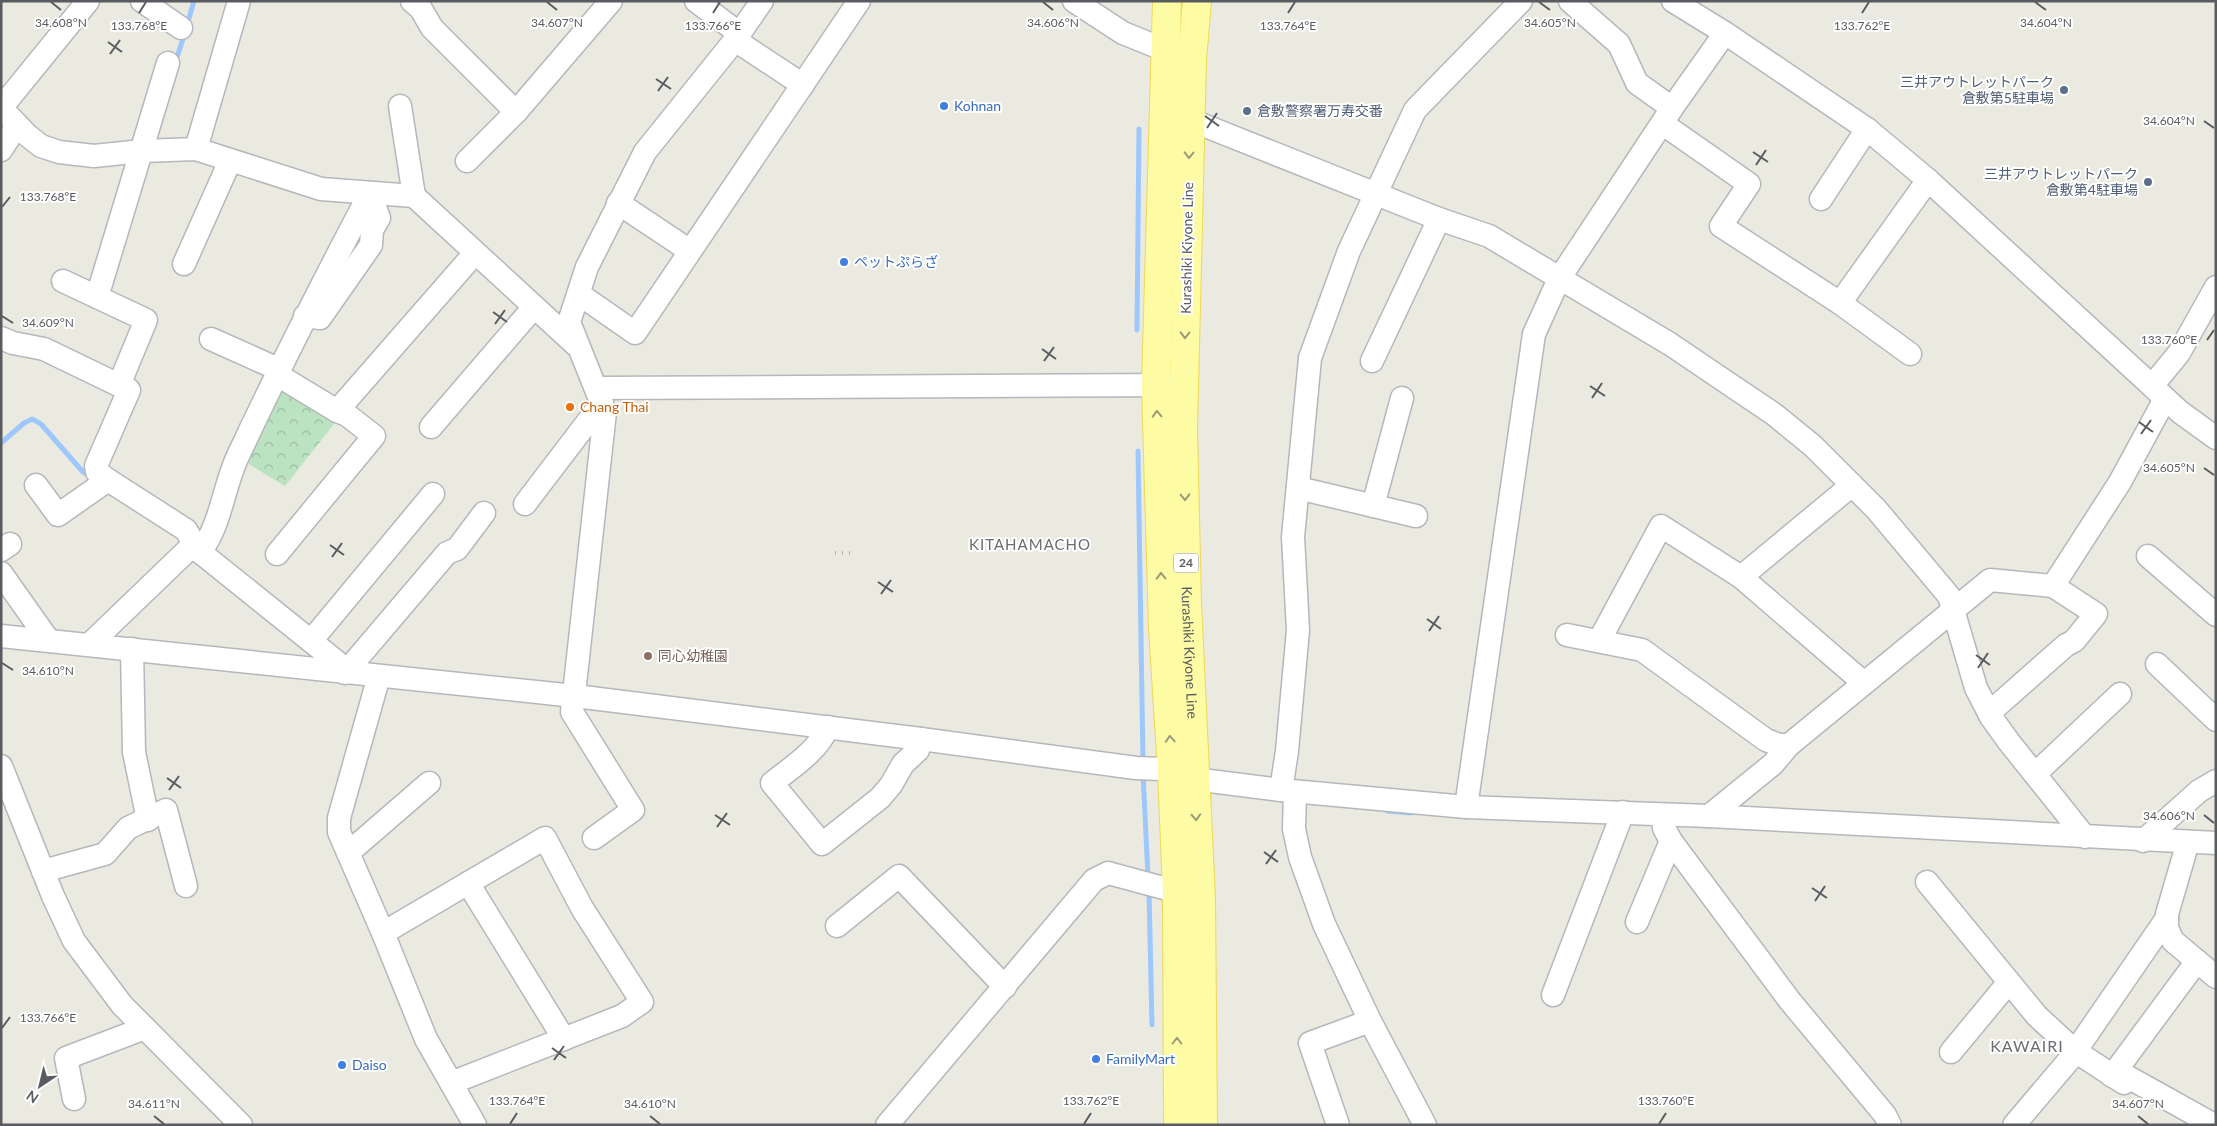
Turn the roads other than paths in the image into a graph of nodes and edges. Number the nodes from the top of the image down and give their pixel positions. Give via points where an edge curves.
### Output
1 (88, 1) edge
2 (142, 1) edge
3 (239, 1) edge
4 (412, 1) edge
5 (611, 1) edge
6 (696, 1) edge
7 (762, 1) edge
8 (859, 1) edge
9 (1167, 1) edge
10 (1196, 1) edge
11 (1521, 1) edge
12 (1570, 1) edge
13 (1673, 1) edge
14 (1076, 2) edge
15 (181, 28) dead end
16 (1725, 33) junction
17 (738, 37) junction
18 (1165, 49) junction
19 (1192, 60) junction
20 (168, 63) dead end
21 (803, 84) junction
22 (400, 106) dead end
23 (1, 108) edge
24 (516, 112) junction
25 (1667, 116) junction
26 (17, 125) junction
27 (1190, 128) junction
28 (1867, 129) junction
29 (196, 149) junction
30 (1, 150) edge
31 (145, 151) junction
32 (230, 161) junction
33 (467, 161) dead end
34 (1928, 180) junction
35 (370, 192) junction
36 (1376, 194) junction
37 (414, 196) junction
38 (1821, 199) dead end
39 (618, 203) junction
40 (1440, 220) junction
41 (690, 251) junction
42 (475, 253) junction
43 (184, 264) dead end
44 (1559, 279) junction
45 (63, 280) dead end
46 (2216, 287) edge
47 (578, 294) junction
48 (97, 297) junction
49 (1840, 303) junction
50 (534, 307) junction
51 (160, 315) dead end
52 (1, 338) edge
53 (211, 339) dead end
54 (580, 349) junction
55 (1910, 354) dead end
56 (1372, 361) dead end
57 (277, 372) junction
58 (1156, 385) junction
59 (1184, 386) junction
60 (124, 388) junction
61 (2158, 392) junction
62 (599, 396) junction
63 (1402, 398) dead end
64 (337, 411) junction
65 (431, 427) dead end
66 (2216, 438) edge
67 (104, 483) junction
68 (36, 485) dead end
69 (1852, 485) junction
70 (1298, 488) junction
71 (433, 494) dead end
72 (525, 504) dead end
73 (1373, 506) junction
74 (484, 514) dead end
75 (1416, 516) dead end
76 (197, 548) junction
77 (277, 554) dead end
78 (2148, 556) dead end
79 (1, 573) edge
80 (1741, 577) junction
81 (2053, 586) junction
82 (1953, 609) junction
83 (2216, 616) edge
84 (1567, 635) dead end
85 (1, 636) edge
86 (314, 639) junction
87 (49, 641) junction
88 (1599, 641) junction
89 (90, 644) junction
90 (132, 649) junction
91 (2157, 664) dead end
92 (345, 673) junction
93 (378, 676) junction
94 (1864, 683) junction
95 (2120, 694) dead end
96 (574, 703) junction
97 (1990, 713) junction
98 (2216, 720) edge
99 (825, 733) junction
100 (920, 745) junction
101 (1789, 745) junction
102 (1, 766) edge
103 (1170, 771) junction
104 (2035, 774) junction
105 (2216, 781) edge
106 (430, 782) dead end
107 (1292, 796) junction
108 (1466, 807) junction
109 (1709, 816) junction
110 (148, 820) junction
111 (1621, 820) junction
112 (1666, 826) junction
113 (2085, 837) junction
114 (594, 838) dead end
115 (2143, 840) junction
116 (2216, 843) edge
117 (2187, 847) junction
118 (348, 853) junction
119 (43, 871) junction
120 (1928, 882) dead end
121 (468, 883) junction
122 (186, 886) dead end
123 (1169, 890) junction
124 (2167, 918) junction
125 (1637, 922) dead end
126 (837, 926) dead end
127 (383, 933) junction
128 (2197, 961) junction
129 (2216, 977) edge
130 (2009, 982) junction
131 (1005, 987) junction
132 (1553, 995) dead end
133 (1370, 1021) junction
134 (145, 1028) junction
135 (564, 1039) junction
136 (2075, 1051) junction
137 (1951, 1052) dead end
138 (2112, 1076) junction
139 (451, 1083) junction
140 (74, 1099) dead end
141 (241, 1125) edge
142 (475, 1125) edge
143 (887, 1125) edge
144 (1178, 1125) edge
145 (1202, 1125) edge
146 (1338, 1125) edge
147 (1425, 1125) edge
148 (1890, 1125) edge
149 (2014, 1125) edge
150 (2214, 1125) edge

1 - 23 street
2 - 15 street
3 - 29 street
4 - 24 street via 432,28
5 - 24 street
6 - 17 street
7 - 17 street
8 - 21 street
9 - 18 main road, Kurashiki Kiyone Line / 24
10 - 19 main road, Kurashiki Kiyone Line / 24
11 - 36 street via 1415,110
12 - 25 street via 1619,44 1637,82
13 - 16 street
14 - 18 street via 1123,33
16 - 25 street
16 - 28 street
17 - 21 street
17 - 39 street via 645,152
18 - 19 street
18 - 58 main road, Kurashiki Kiyone Line / 24
19 - 27 main road, Kurashiki Kiyone Line / 24
20 - 31 street
21 - 41 street
22 - 37 street
23 - 26 street
24 - 33 street
25 - 44 street
25 - 49 street via 1749,184 1721,226
26 - 30 street
26 - 31 street via 41,146 59,152 94,156
27 - 36 street via 1202,126
27 -> 59 main road, Kurashiki Kiyone Line / 24
28 - 34 street
28 - 38 street
29 - 31 street
29 - 32 street
31 - 48 street
32 - 35 street via 320,189
32 - 43 street
34 - 49 street
34 - 61 street
35 - 37 street
35 - 57 street
36 - 40 street
36 - 70 street via 1349,251 1310,358
37 - 42 street
39 - 41 street
39 - 47 street
40 - 44 street via 1489,236
40 - 56 street
41 - 47 street via 635,333
42 - 50 street
42 - 64 street
44 - 69 street via 1670,344 1775,415 1813,446
44 - 108 street via 1534,334 1530,352
45 - 48 street
46 - 61 street
47 - 54 street via 569,322
48 - 60 street via 146,320
49 - 55 street
50 - 54 street
50 - 65 street
51 - 60 street
52 - 60 street via 44,349
53 - 57 street
54 - 62 street
57 - 64 street
57 - 76 street via 234,465 209,540
58 - 59 street
58 - 62 street
103 -> 58 main road, Kurashiki Kiyone Line / 24
59 -> 103 main road, Kurashiki Kiyone Line / 24 via 1187,603
60 - 67 street via 96,466
61 - 66 street
61 - 81 street via 2120,482
62 - 72 street
62 - 96 street via 605,412
63 - 73 street
64 - 77 street via 374,436
67 - 68 street via 58,514
67 - 76 street via 186,530
69 - 80 street
69 - 82 street via 1876,508 1949,596
70 - 73 street
70 - 107 street via 1293,537 1298,630 1287,751
71 - 86 street
73 - 75 street
74 - 92 street
76 - 86 street
76 - 89 street
78 - 83 street
79 - 87 street
80 - 88 street via 1661,526
80 - 94 street
81 - 82 street via 1990,580
81 - 97 street via 2101,618
82 - 94 street
82 - 97 street via 1976,688
84 - 88 street
85 - 87 street
86 - 92 street
87 - 89 street
88 - 101 street via 1642,650 1766,740
89 - 90 street
90 - 92 street
90 - 110 street via 134,752
91 - 98 street
92 - 93 street
93 - 96 street
93 - 118 street via 339,818 339,832
94 - 101 street
95 - 104 street
96 - 99 street
96 - 114 street via 572,712 633,810
97 - 104 street
99 - 100 street
99 - 100 street via 812,751 772,783 822,844 880,798
100 - 103 street
101 - 109 street via 1773,764
102 - 119 street
103 - 107 street
103 - 123 main road, Kurashiki Kiyone Line / 24
104 - 113 street
105 - 115 street via 2199,791
106 - 118 street
107 - 108 street
107 - 133 street via 1294,829 1309,884 1324,924
108 - 111 street
109 - 112 street
109 - 113 street
110 - 119 street via 128,828 105,854
110 - 122 street via 166,810
111 - 112 street
111 - 132 street
112 - 125 street
112 - 148 street via 1790,1001
113 - 115 street
115 - 117 street
116 - 117 street
117 - 124 street
118 - 127 street
119 - 134 street via 74,941 122,1005
120 - 130 street
121 - 127 street
121 - 135 street
121 - 135 street via 545,838 582,908 642,1002 622,1016
123 - 131 street via 1108,873 1094,880
144 -> 123 main road, Kurashiki Kiyone Line / 24
123 - 145 main road, Kurashiki Kiyone Line / 24
124 - 128 street via 2167,928 2173,941
124 - 136 street
126 - 131 street via 899,876
127 - 139 street via 426,1039
128 - 129 street
128 - 138 street
130 - 136 street via 2037,1016
130 - 137 street
131 - 143 street
133 - 146 street via 1310,1043
133 - 147 street
134 - 140 street via 66,1058
134 - 141 street
135 - 139 street
136 - 138 street
136 - 149 street
138 - 150 street via 2124,1083 2128,1077
139 - 142 street

